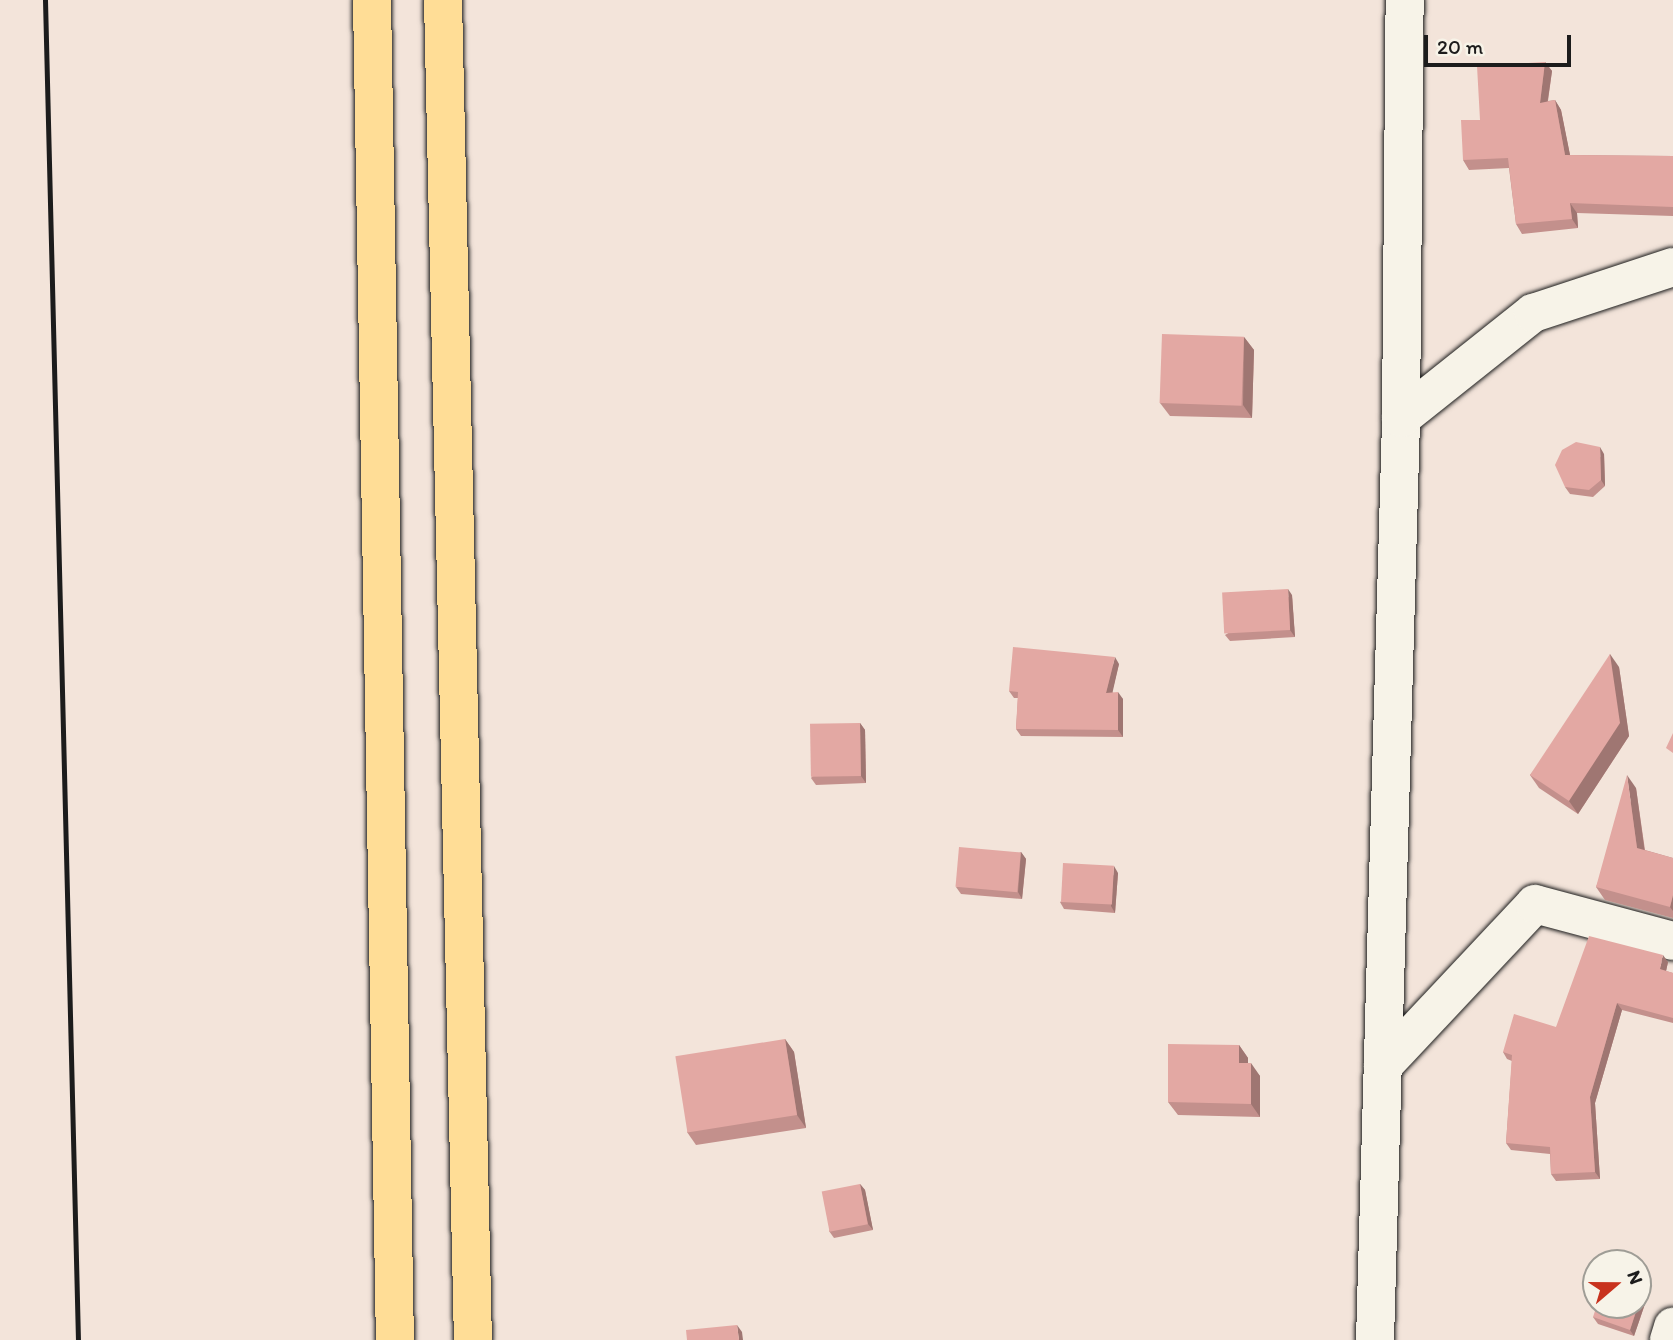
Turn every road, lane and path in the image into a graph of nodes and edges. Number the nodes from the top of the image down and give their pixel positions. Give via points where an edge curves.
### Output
1 (372, 0) edge
2 (443, 0) edge
3 (1405, 0) edge
4 (1673, 267) edge
5 (1401, 418) junction
6 (1673, 940) edge
7 (1383, 1066) junction
8 (1673, 1327) edge
9 (395, 1340) edge
10 (473, 1340) edge
11 (1375, 1340) edge
12 (1669, 1340) edge

1 - 9 highway
2 - 10 highway
3 - 5 street
4 - 5 street via 1533,313
5 - 7 street
6 - 7 street via 1535,904
7 - 11 street
8 - 12 street

